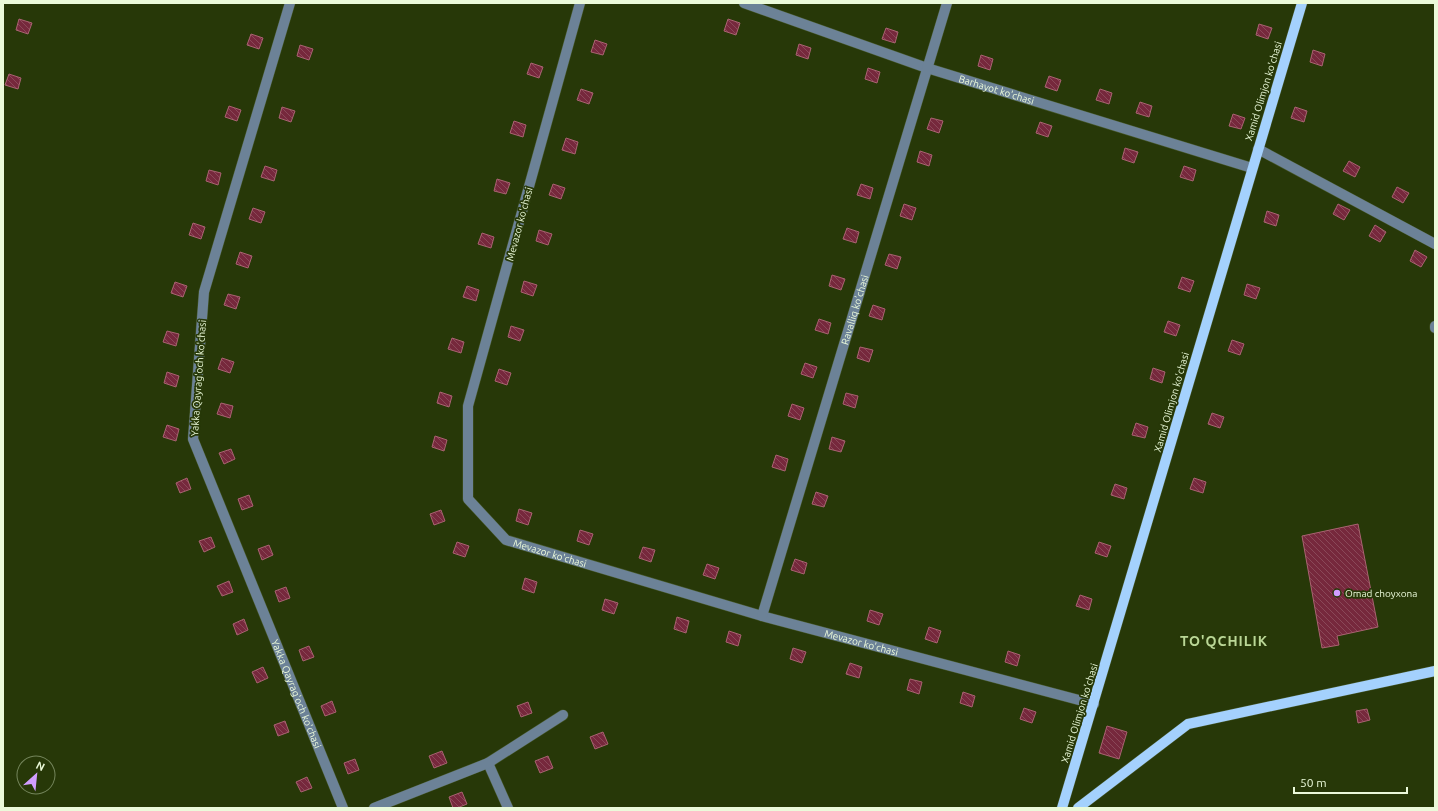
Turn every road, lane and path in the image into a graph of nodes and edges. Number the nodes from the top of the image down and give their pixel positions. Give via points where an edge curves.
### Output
1 (290, 3) edge
2 (580, 3) edge
3 (744, 3) edge
4 (947, 3) edge
5 (1302, 3) edge
6 (927, 68) junction
7 (1258, 149) junction
8 (1252, 168) junction
9 (1435, 244) edge
10 (762, 616) junction
11 (1435, 670) edge
12 (1094, 704) junction
13 (563, 715) dead end
14 (488, 763) junction
15 (343, 808) edge
16 (374, 808) edge
17 (508, 808) edge
18 (1062, 808) edge
19 (1078, 808) edge

1 - 15 street, Yakka Qayrag'och ko'chasi via 204,292 193,439
2 - 10 street, Mevazor ko'chasi via 468,406 468,500 506,540
3 - 6 street, Barhayot ko'chasi
4 - 6 street, Ravalliq ko'chasi
5 - 7 main road, Xamid Olimjon ko'chasi
6 - 8 street, Barhayot ko'chasi
6 - 10 street, Ravalliq ko'chasi
7 - 8 main road, Xamid Olimjon ko'chasi
7 - 9 street
8 - 12 main road, Xamid Olimjon ko'chasi
10 - 12 street, Mevazor ko'chasi
11 - 19 main road via 1188,724
12 - 18 main road, Xamid Olimjon ko'chasi
13 - 14 street
14 - 16 street
14 - 17 street

